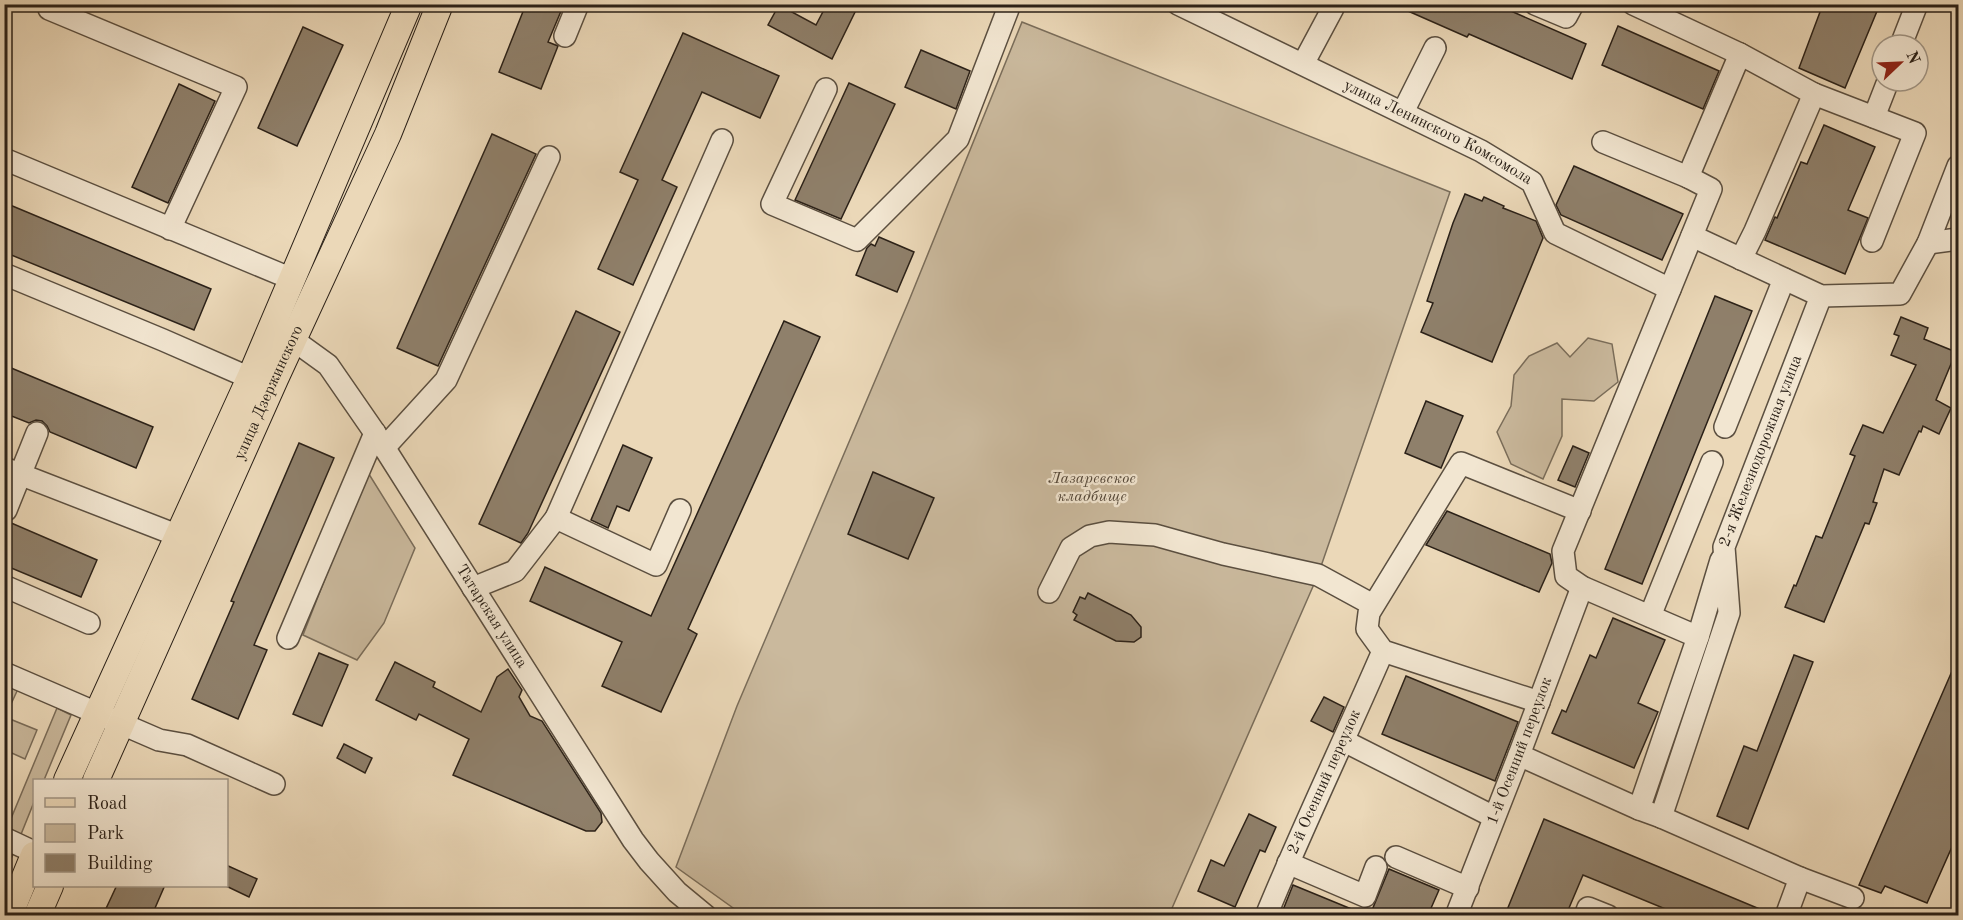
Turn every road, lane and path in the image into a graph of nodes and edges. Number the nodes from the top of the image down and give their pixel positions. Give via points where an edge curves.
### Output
1 (409, 4) edge
2 (440, 4) edge
3 (578, 4) edge
4 (1010, 4) edge
5 (1178, 4) edge
6 (1535, 4) edge
7 (1574, 4) edge
8 (1633, 4) edge
9 (1917, 4) edge
10 (1333, 8) dead end
11 (49, 9) dead end
12 (1906, 33) edge
13 (565, 36) dead end
14 (1435, 48) dead end
15 (1740, 54) junction
16 (1303, 64) junction
17 (826, 89) dead end
18 (1883, 93) edge
19 (1814, 94) junction
20 (1403, 112) junction
21 (1874, 117) junction
22 (722, 140) dead end
23 (1603, 142) dead end
24 (549, 157) dead end
25 (6, 166) edge
26 (1959, 166) edge
27 (1688, 177) junction
28 (170, 229) junction
29 (1692, 236) junction
30 (1959, 239) edge
31 (1872, 241) dead end
32 (1928, 243) junction
33 (1742, 259) junction
34 (4, 274) edge
35 (292, 279) junction
36 (1784, 279) junction
37 (1670, 289) junction
38 (1821, 296) junction
39 (272, 326) junction
40 (294, 340) junction
41 (250, 378) junction
42 (1725, 427) dead end
43 (37, 433) dead end
44 (380, 440) junction
45 (1712, 462) dead end
46 (13, 471) edge
47 (6, 510) dead end
48 (680, 510) dead end
49 (1580, 511) junction
50 (556, 518) junction
51 (179, 536) junction
52 (1724, 547) junction
53 (4, 586) edge
54 (1582, 586) junction
55 (473, 588) junction
56 (1049, 592) dead end
57 (1373, 605) junction
58 (1650, 616) junction
59 (89, 623) dead end
60 (1698, 637) junction
61 (288, 638) dead end
62 (1383, 651) junction
63 (4, 673) edge
64 (1539, 702) junction
65 (96, 712) junction
66 (121, 723) junction
67 (1344, 741) junction
68 (1520, 755) junction
69 (67, 779) edge
70 (96, 779) edge
71 (274, 783) dead end
72 (1639, 809) junction
73 (1494, 817) junction
74 (1661, 817) junction
75 (4, 838) edge
76 (33, 852) edge
77 (33, 855) edge
78 (1396, 857) dead end
79 (1288, 863) junction
80 (1376, 867) dead end
81 (1800, 878) junction
82 (49, 887) edge
83 (1467, 888) junction
84 (1853, 898) dead end
85 (9, 915) edge
86 (37, 915) edge
87 (706, 915) edge
88 (1266, 915) edge
89 (1456, 915) edge
90 (1585, 915) edge
91 (1608, 915) edge
92 (1786, 915) edge

1 - 35 main road, улица Дзержинского
2 - 40 main road, улица Дзержинского via 388,134
3 - 13 street
4 - 17 street via 958,139 857,240 772,204
5 - 16 street, улица Ленинского Комсомола
6 - 7 street via 1566,17
8 - 15 street
9 - 12 street
10 - 16 street
11 - 28 street via 236,87
14 - 20 street
15 - 19 street
15 - 27 street
16 - 20 street, улица Ленинского Комсомола
18 - 21 street
19 - 21 street
19 - 33 street
20 - 37 street, улица Ленинского Комсомола via 1532,182 1555,233
21 - 31 street via 1915,133
22 - 50 street
23 - 27 street
24 - 44 street via 446,380
25 - 28 street
26 - 32 street
27 - 29 street via 1711,189
28 - 35 street
29 - 33 street
29 - 37 street
30 - 32 street
32 - 38 street via 1900,294
33 - 36 street
34 - 41 street
35 - 39 main road, улица Дзержинского
36 - 38 street
36 - 42 street
37 - 49 street
38 - 52 street, 2-я Железнодорожная улица
39 - 40 street, Татарская улица
39 - 41 main road, улица Дзержинского
40 - 44 street, Татарская улица via 328,365
40 - 66 main road, улица Дзержинского
41 - 51 main road, улица Дзержинского
43 - 46 street
44 - 55 street, Татарская улица
44 - 61 street
45 - 58 street
46 - 47 street
46 - 51 street
48 - 50 street via 656,565
49 - 54 street via 1563,551 1566,576
49 - 57 street via 1461,463
50 - 55 street via 515,571
51 - 65 main road, улица Дзержинского
52 - 60 street
52 - 74 street, 2-я Железнодорожная улица via 1729,613
53 - 59 street
54 - 58 street
54 - 64 street, 1-й Осенний переулок
55 - 87 street, Татарская улица via 633,840 677,892
56 - 57 street via 1071,548 1090,536 1109,532 1155,535 1318,576
57 - 62 street via 1367,629
58 - 60 street
60 - 72 street
62 - 64 street
62 - 67 street, 2-й Осенний переулок
63 - 65 street
64 - 68 street, 1-й Осенний переулок
65 - 66 street
65 - 69 main road, улица Дзержинского
66 - 70 main road, улица Дзержинского
66 - 71 street via 159,740 187,744
67 - 73 street
67 - 79 street, 2-й Осенний переулок
68 - 72 street
68 - 73 street, 1-й Осенний переулок
72 - 74 street
73 - 83 street, 1-й Осенний переулок
74 - 81 street
75 - 76 street
77 - 85 main road
78 - 83 street
79 - 80 street via 1365,896
79 - 88 street, 2-й Осенний переулок
81 - 84 street
81 - 92 street
82 - 86 main road
83 - 89 street, 1-й Осенний переулок
90 - 91 street via 1588,908

